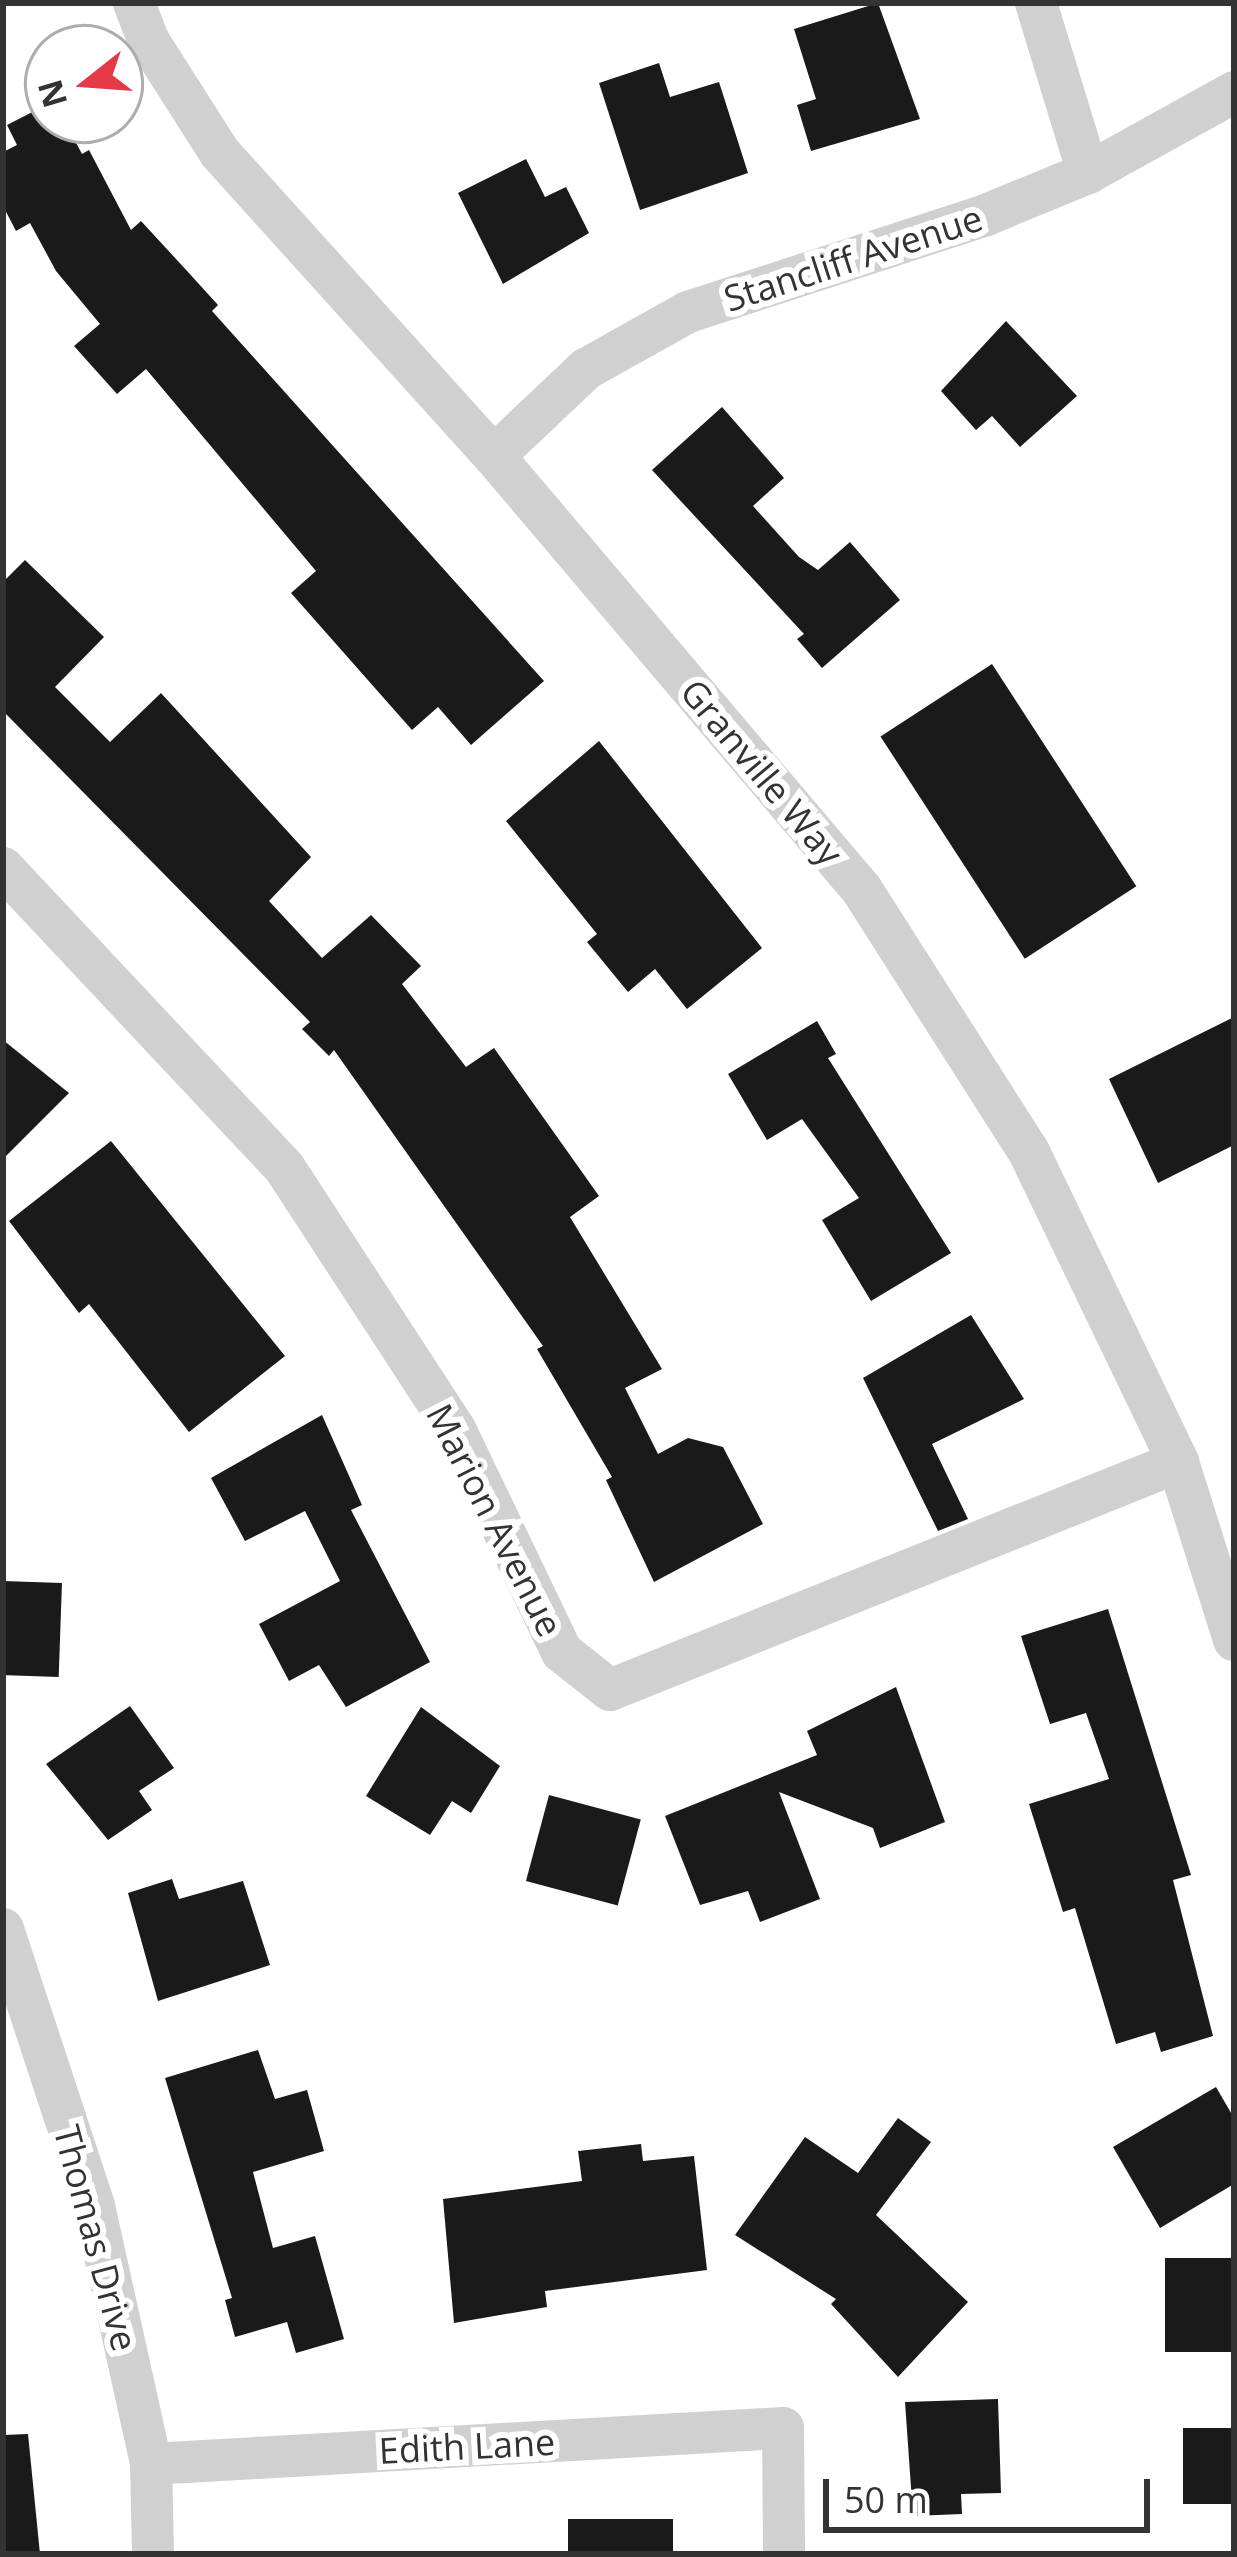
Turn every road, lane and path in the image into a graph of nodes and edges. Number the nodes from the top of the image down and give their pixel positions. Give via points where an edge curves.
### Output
1 (134, 3) edge
2 (1036, 3) edge
3 (1234, 92) edge
4 (1088, 173) junction
5 (494, 456) junction
6 (3, 868) edge
7 (1178, 1462) junction
8 (1234, 1640) edge
9 (3, 1929) edge
10 (151, 2464) junction
11 (153, 2554) edge
12 (784, 2554) edge

1 - 5 street, Granville Way via 148,40 220,153
2 - 4 street
3 - 4 street, Stancliff Avenue
4 - 5 street, Stancliff Avenue via 986,215 688,312 586,369
5 - 7 street, Granville Way via 862,890 1028,1152
6 - 7 street, Marion Avenue via 284,1167 455,1429 562,1652 610,1690
7 - 8 street, Granville Way
9 - 10 street, Thomas Drive via 94,2206
10 - 11 street, Thomas Drive
10 - 12 street, Edith Lane via 783,2428

